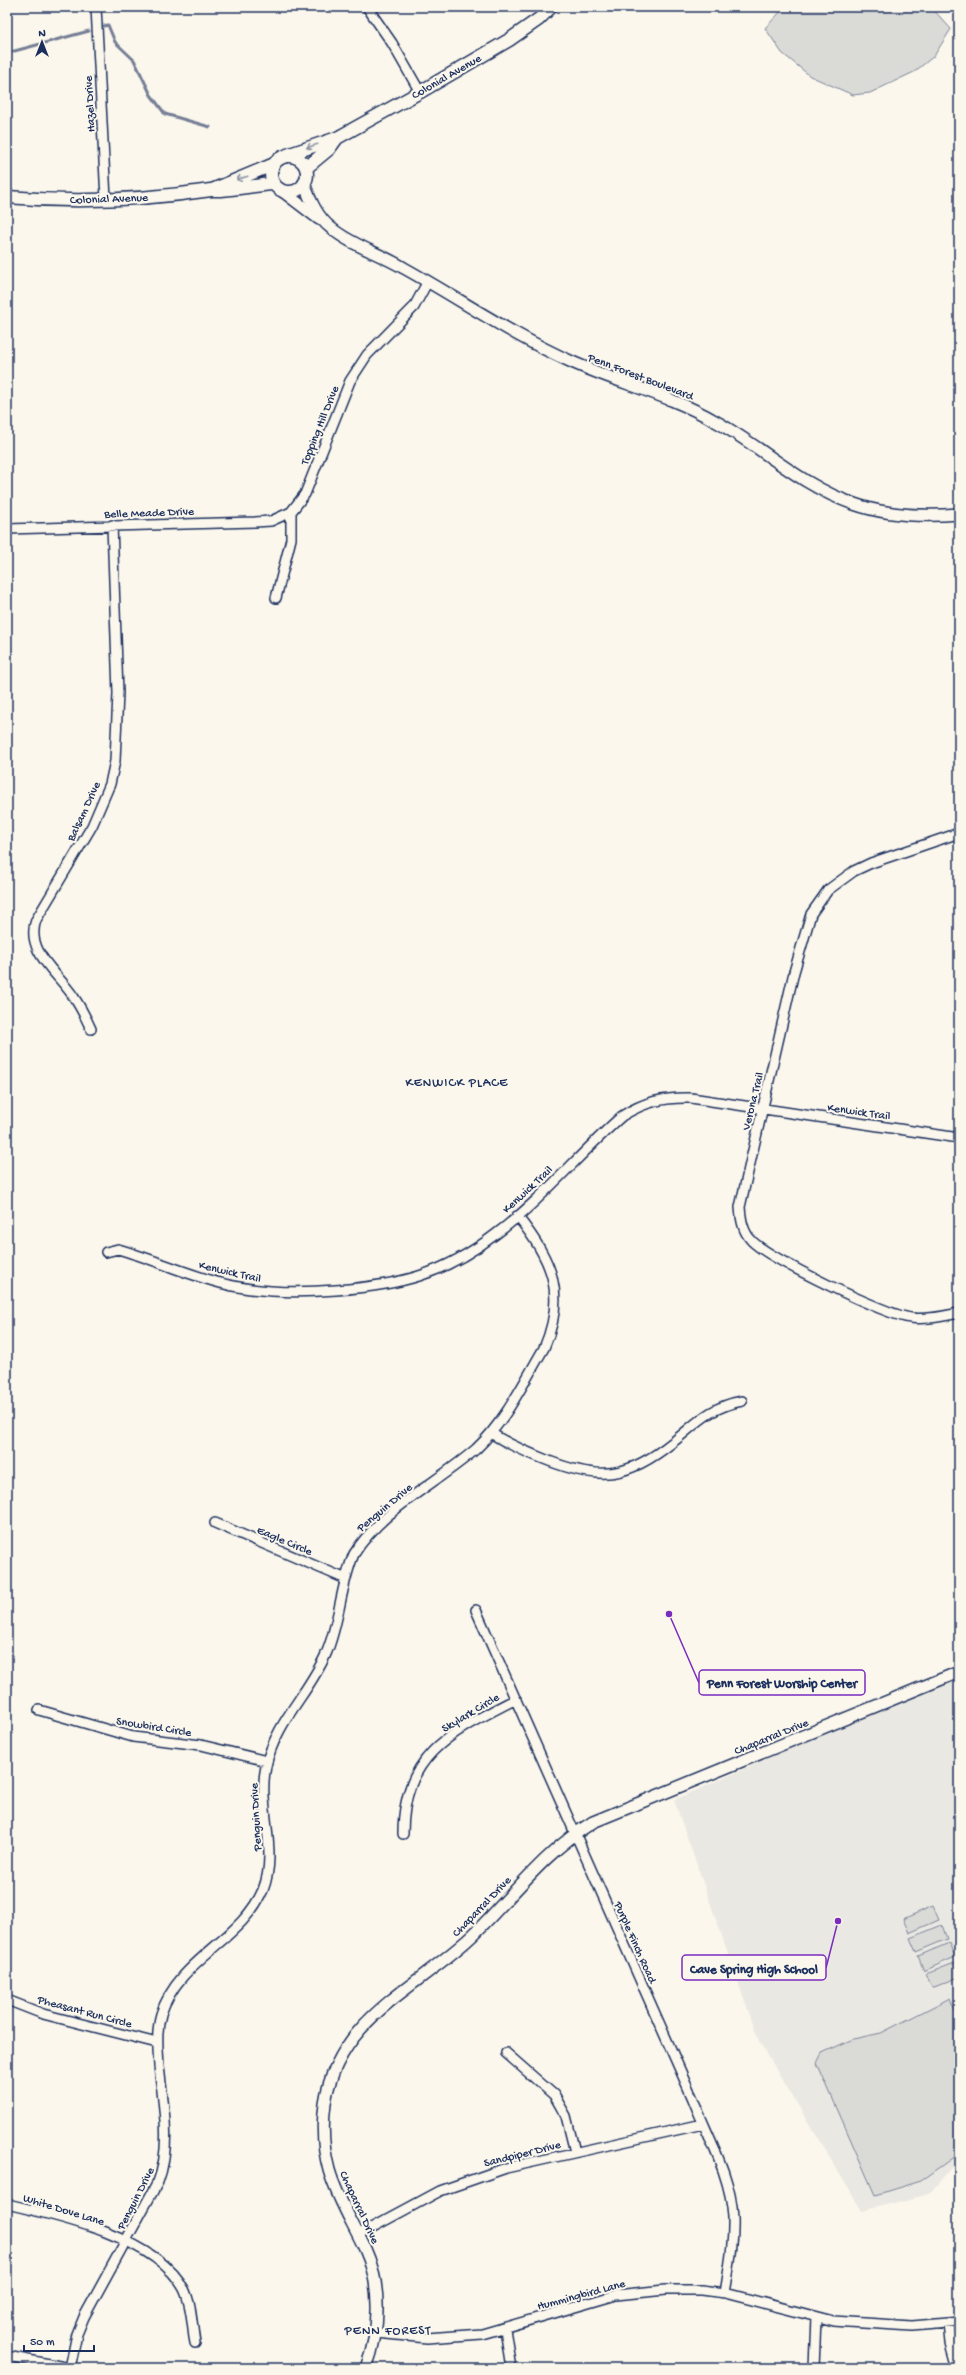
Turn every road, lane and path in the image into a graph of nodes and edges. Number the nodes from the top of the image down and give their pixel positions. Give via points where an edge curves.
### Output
1 (96, 7) edge
2 (367, 7) edge
3 (550, 7) edge
4 (420, 92) junction
5 (337, 138) junction
6 (287, 155) junction
7 (272, 165) junction
8 (306, 168) junction
9 (304, 183) junction
10 (278, 187) junction
11 (211, 190) junction
12 (7, 198) edge
13 (106, 199) junction
14 (324, 222) junction
15 (428, 281) junction
16 (291, 512) junction
17 (959, 514) edge
18 (112, 525) junction
19 (7, 528) edge
20 (276, 598) dead end
21 (959, 833) edge
22 (91, 1029) dead end
23 (762, 1109) junction
24 (959, 1138) edge
25 (517, 1216) junction
26 (106, 1252) dead end
27 (959, 1313) edge
28 (742, 1401) dead end
29 (491, 1433) junction
30 (215, 1523) dead end
31 (346, 1579) junction
32 (476, 1610) dead end
33 (959, 1672) edge
34 (516, 1699) junction
35 (39, 1710) dead end
36 (267, 1761) junction
37 (575, 1833) junction
38 (402, 1834) dead end
39 (7, 2000) edge
40 (157, 2043) junction
41 (506, 2053) dead end
42 (703, 2124) junction
43 (575, 2152) junction
44 (7, 2204) edge
45 (358, 2235) junction
46 (126, 2241) junction
47 (724, 2293) junction
48 (816, 2317) junction
49 (959, 2322) edge
50 (948, 2324) junction
51 (505, 2329) junction
52 (376, 2333) junction
53 (194, 2343) dead end
54 (7, 2356) edge
55 (70, 2368) edge
56 (366, 2368) edge
57 (511, 2368) edge
58 (814, 2368) edge
59 (957, 2368) edge

1 - 13 street, Hazel Drive
2 - 4 street via 392,43
3 - 4 main road, Colonial Avenue via 539,19 510,40
4 - 5 main road, Colonial Avenue
5 -> 6 main road, Colonial Avenue
5 - 8 main road, Colonial Avenue via 329,149
6 - 7 main road, Colonial Avenue via 278,158
6 - 8 main road via 299,158
7 - 10 main road via 270,175
7 -> 11 main road, Colonial Avenue
8 - 9 main road
9 - 10 main road, Colonial Avenue via 296,190
9 - 14 street, Penn Forest Boulevard via 313,207
10 - 11 main road, Colonial Avenue
10 - 14 street, Penn Forest Boulevard
11 - 13 main road, Colonial Avenue
12 - 13 main road, Colonial Avenue
14 - 15 street, Penn Forest Boulevard via 332,230
15 - 16 street, Topping Hill Drive via 414,307 374,347 357,369 305,494
15 - 17 street, Penn Forest Boulevard via 546,350 600,374 652,392 715,421 818,488 838,498 876,511 894,514
16 - 18 street, Belle Meade Drive via 281,518 260,522
16 - 20 street via 291,539
18 - 19 street, Belle Meade Drive
18 - 22 street, Balsam Drive via 118,693 115,761 108,789 92,826 36,920 32,936 38,952 74,996
21 - 23 street, Verona Trail via 870,863 838,881 819,901 805,927
23 - 24 street, Kenwick Trail
23 - 25 street, Kenwick Trail via 684,1098 659,1099 645,1103 616,1121
23 - 27 street, Verona Trail via 740,1208 743,1225 752,1241 775,1257 860,1300 894,1314 924,1319
25 - 26 street, Kenwick Trail via 497,1234 455,1261 409,1280 370,1287 305,1292 253,1290 202,1278 118,1249
25 - 29 street, Penguin Drive via 539,1243 546,1257 555,1288 554,1319 544,1348
28 - 29 street via 717,1408 703,1416 670,1445 648,1460 612,1473 599,1474 574,1470 509,1444
29 - 31 street, Penguin Drive via 476,1449 370,1532 354,1554
30 - 31 street, Eagle Circle
31 - 36 street, Penguin Drive via 326,1654 279,1731
32 - 34 street, Purple Finch Road
33 - 37 street, Chaparral Drive via 608,1815
34 - 37 street, Purple Finch Road
34 - 38 street, Skylark Circle via 458,1730 426,1757 409,1788
35 - 36 street, Snowbird Circle via 133,1737 201,1745
36 - 40 street, Penguin Drive via 265,1803 270,1849 262,1890 254,1906 241,1922 194,1963 173,1989 161,2015
37 - 42 street, Purple Finch Road
37 - 45 street, Chaparral Drive via 555,1849 456,1951 369,2018 345,2048 328,2088 323,2131 330,2175
39 - 40 street, Pheasant Run Circle via 43,2014
40 - 46 street, Penguin Drive via 166,2155 158,2182
41 - 43 street via 554,2095 566,2116
42 - 43 street, Sandpiper Drive
42 - 47 street, Purple Finch Road via 727,2183 733,2216 733,2235
43 - 45 street, Sandpiper Drive via 476,2177 440,2191
44 - 46 street, White Dove Lane
45 - 52 street, Chaparral Drive via 373,2269 376,2289
46 - 53 street, White Dove Lane via 156,2259 178,2280 189,2301
46 - 55 street, Penguin Drive via 84,2317 77,2334
47 - 48 street, Hummingbird Lane
47 - 51 street, Hummingbird Lane via 665,2290 616,2295
48 - 50 street, Hummingbird Lane via 873,2324
48 - 58 street
49 - 50 street, Hummingbird Lane
50 - 59 street via 950,2344
51 - 52 street, Hummingbird Lane via 458,2337 427,2338
51 - 57 street
52 - 56 street, Chaparral Drive
54 - 55 street

